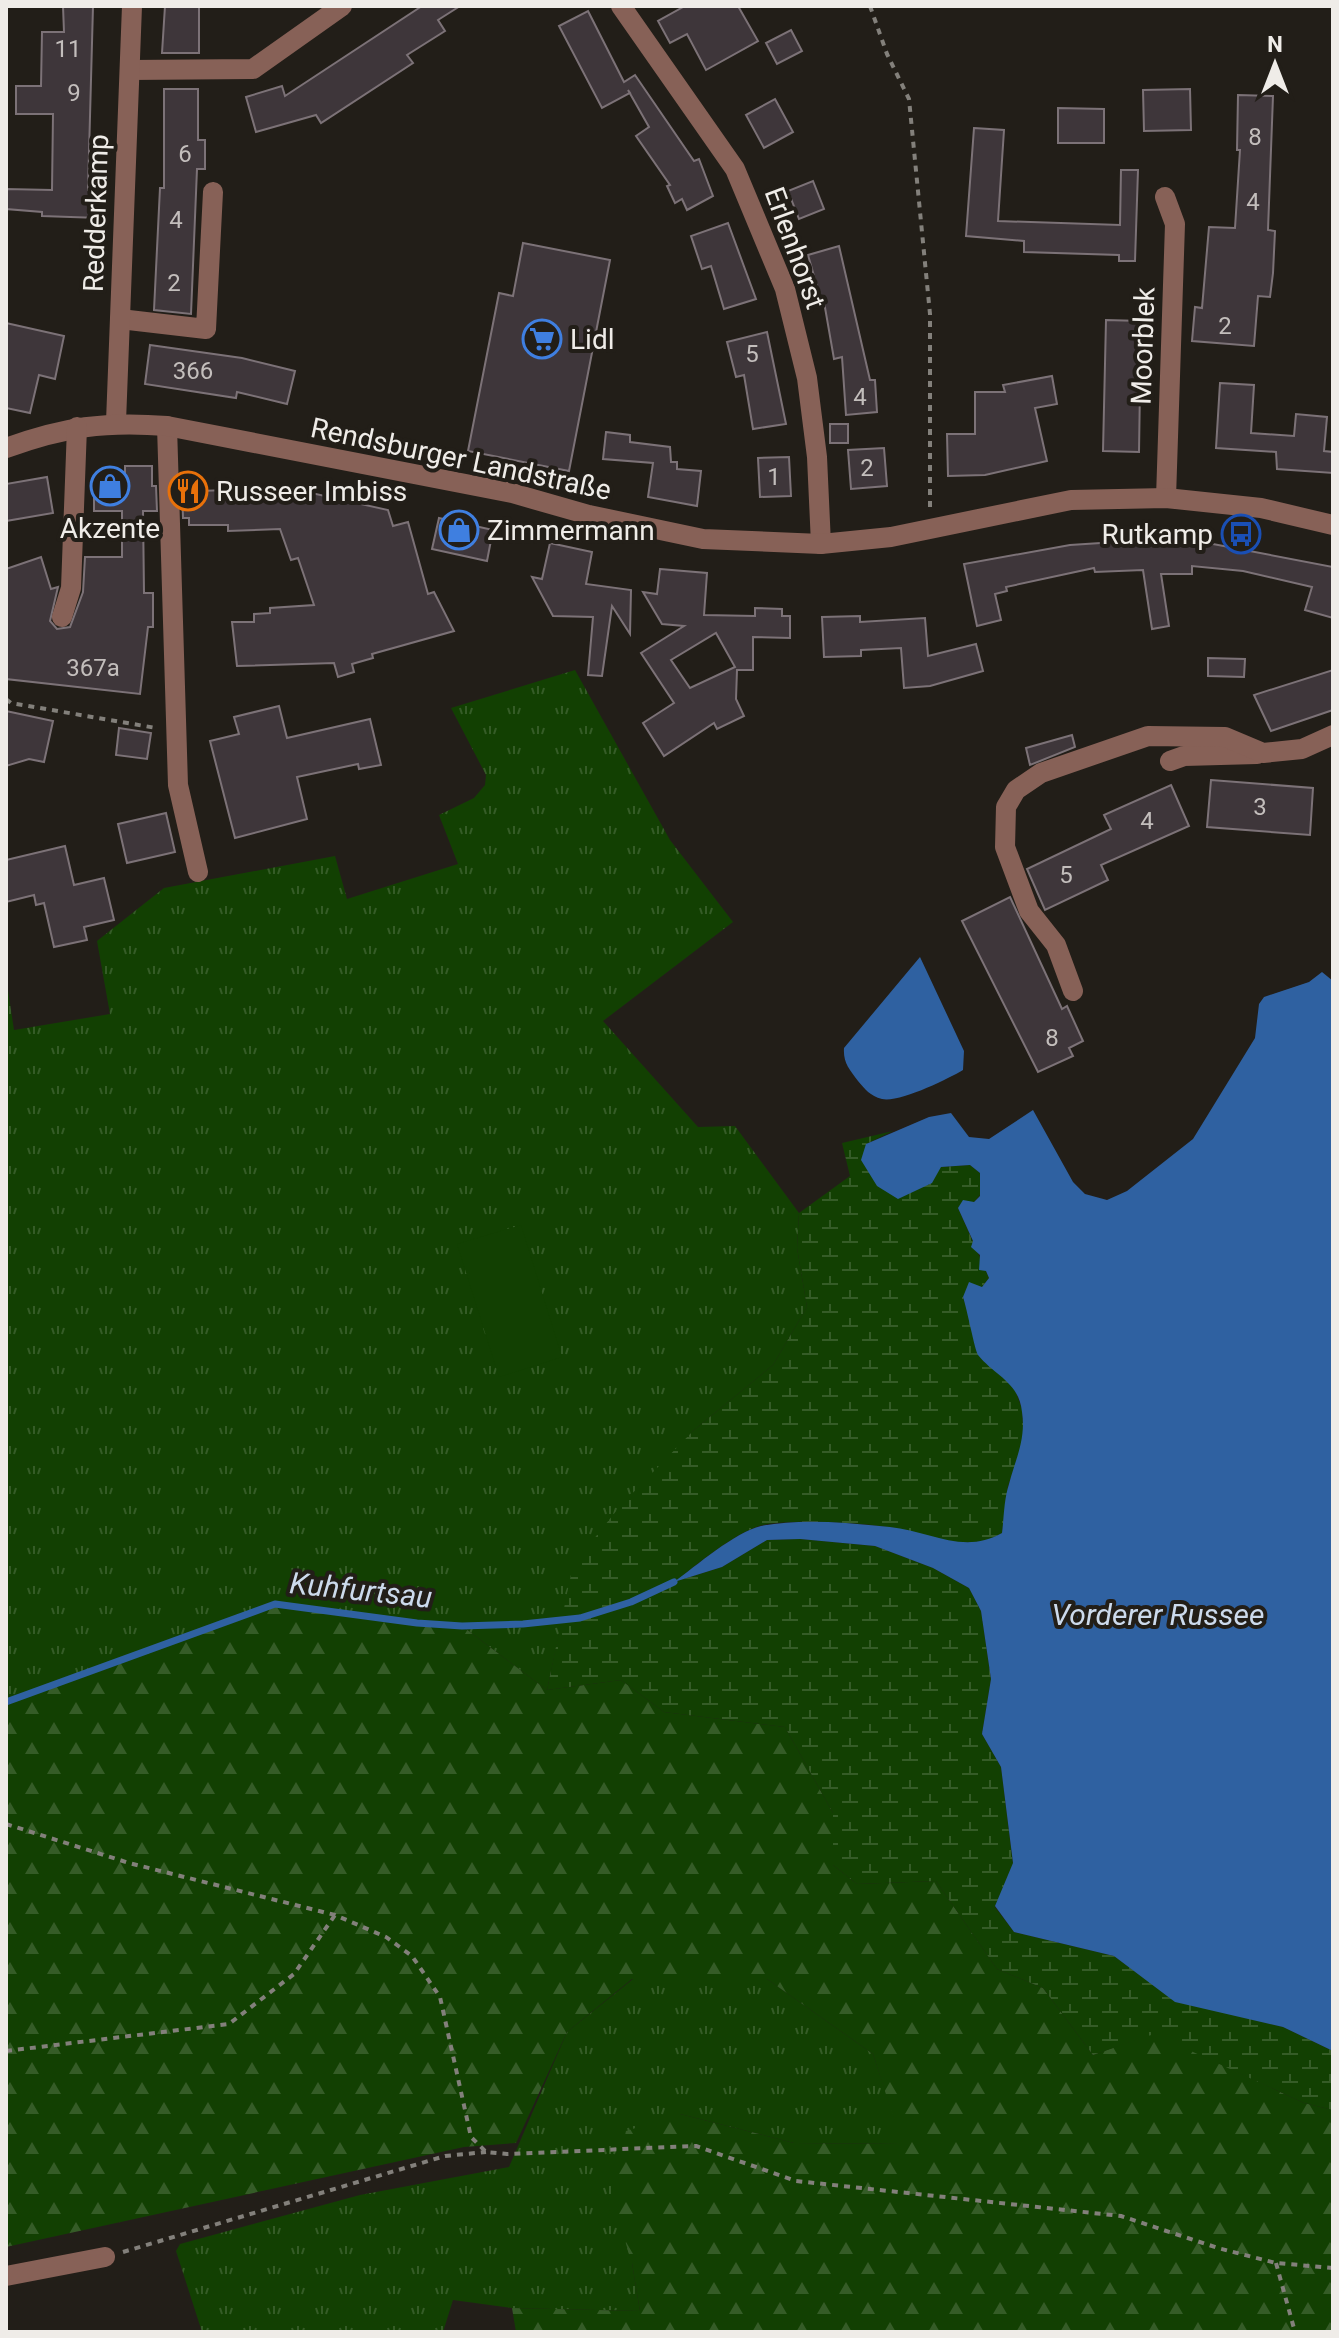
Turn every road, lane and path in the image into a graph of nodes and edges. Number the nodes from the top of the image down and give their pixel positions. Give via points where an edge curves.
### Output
1 (132, 6) edge
2 (342, 6) edge
3 (621, 6) edge
4 (870, 6) edge
5 (130, 70) junction
6 (213, 192) dead end
7 (1165, 197) dead end
8 (120, 319) junction
9 (116, 422) junction
10 (167, 426) junction
11 (77, 427) junction
12 (6, 448) edge
13 (1166, 498) junction
14 (1333, 525) edge
15 (929, 529) junction
16 (821, 544) junction
17 (62, 617) dead end
18 (6, 699) edge
19 (1333, 735) edge
20 (160, 736) dead end
21 (1263, 753) junction
22 (1170, 761) dead end
23 (198, 872) dead end
24 (1073, 991) dead end
25 (6, 1824) edge
26 (335, 1915) junction
27 (6, 2051) edge
28 (486, 2152) junction
29 (105, 2257) joint
30 (1276, 2263) junction
31 (1333, 2268) edge
32 (6, 2276) edge
33 (1295, 2332) edge

1 - 5 street, Redderkamp
2 - 5 street via 253,69
3 - 16 street, Erlenhorst via 735,169 785,289 807,378
4 - 15 path via 911,114 930,314
5 - 8 street, Redderkamp
6 - 8 street via 206,329
7 - 13 street, Moorblek via 1175,224
8 - 9 street, Redderkamp
9 - 10 street, Rendsburger Landstraße
9 - 11 street, Rendsburger Landstraße
10 - 16 street, Rendsburger Landstraße via 512,493 703,539
10 - 23 street via 178,785
11 - 12 street, Rendsburger Landstraße
11 - 17 street via 71,588
13 - 14 street, Rendsburger Landstraße via 1261,508
13 - 15 street, Rendsburger Landstraße via 1071,500
15 - 16 street, Rendsburger Landstraße
18 - 20 path via 150,726
19 - 21 street via 1302,749
21 - 22 street
21 - 24 street via 1225,737 1148,736 1041,773 1016,790 1006,807 1005,847 1029,911 1056,945
25 - 26 path via 129,1863
26 - 27 path via 294,1974 229,2024
26 - 28 path via 386,1937 412,1956 440,1997 471,2137
28 - 29 path via 445,2156
28 - 30 path via 696,2146 796,2181 1121,2216
29 - 32 street
30 - 31 path
30 - 33 path

